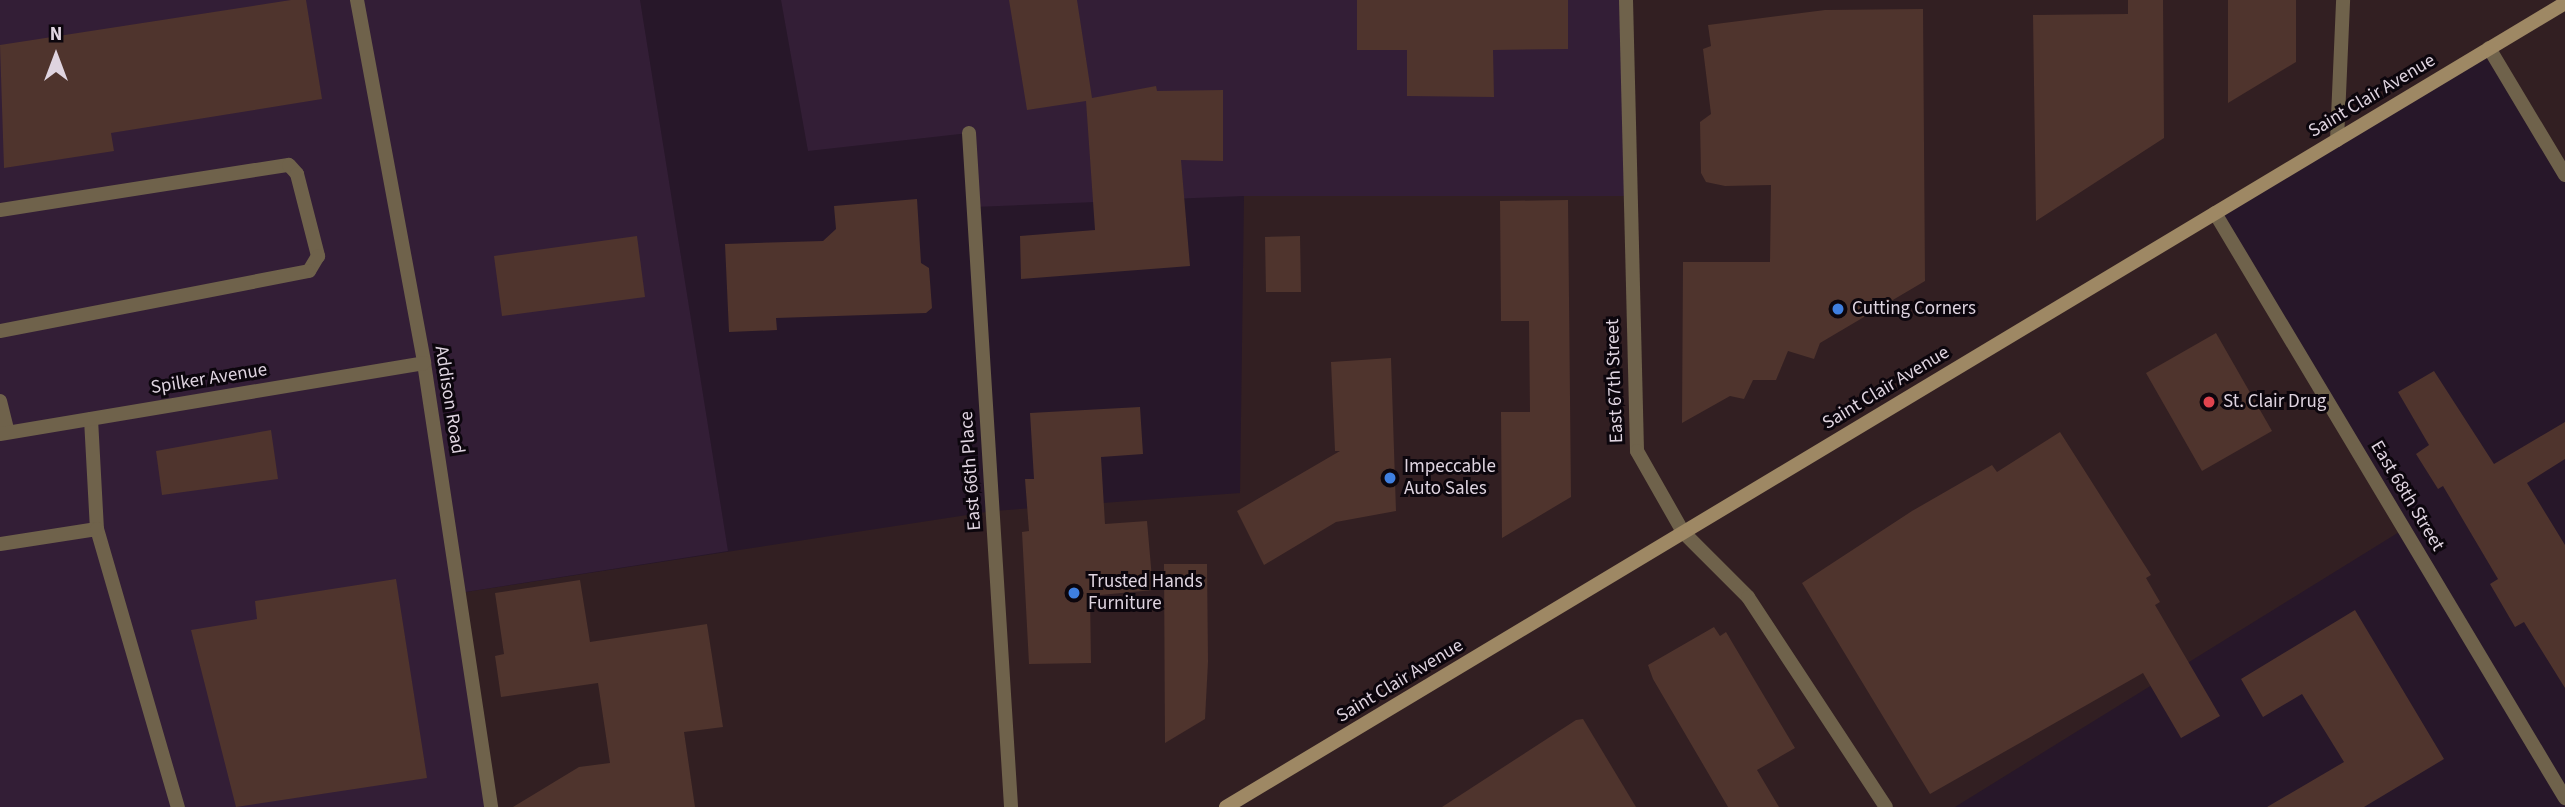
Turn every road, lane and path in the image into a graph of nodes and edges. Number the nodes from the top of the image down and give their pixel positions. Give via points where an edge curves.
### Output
1 (357, 0) edge
2 (1626, 0) edge
3 (2343, 0) edge
4 (2565, 3) edge
5 (2490, 48) junction
6 (969, 133) dead end
7 (2337, 140) junction
8 (2565, 175) edge
9 (0, 210) edge
10 (2215, 213) junction
11 (0, 331) edge
12 (424, 363) junction
13 (0, 401) edge
14 (91, 419) junction
15 (4, 433) edge
16 (97, 529) junction
17 (1683, 532) junction
18 (0, 544) edge
19 (2565, 798) edge
20 (178, 807) edge
21 (491, 807) edge
22 (1011, 807) edge
23 (1226, 807) edge
24 (1885, 807) edge

1 - 12 street, Addison Road
2 - 17 street, East 67th Street via 1637,452
3 - 7 street
4 - 5 main road, Saint Clair Avenue
5 - 7 main road, Saint Clair Avenue
5 - 8 street
6 - 22 street, East 66th Place
7 - 10 main road, Saint Clair Avenue
9 - 11 street via 289,165 297,174 318,256 309,271
10 - 17 main road, Saint Clair Avenue
10 - 19 street, East 68th Street
12 - 14 street, Spilker Avenue
12 - 21 street, Addison Road
13 - 15 street
14 - 15 street, Spilker Avenue
14 - 16 street
16 - 18 street
16 - 20 street
17 - 23 main road, Saint Clair Avenue
17 - 24 street, East 67th Street via 1748,597

